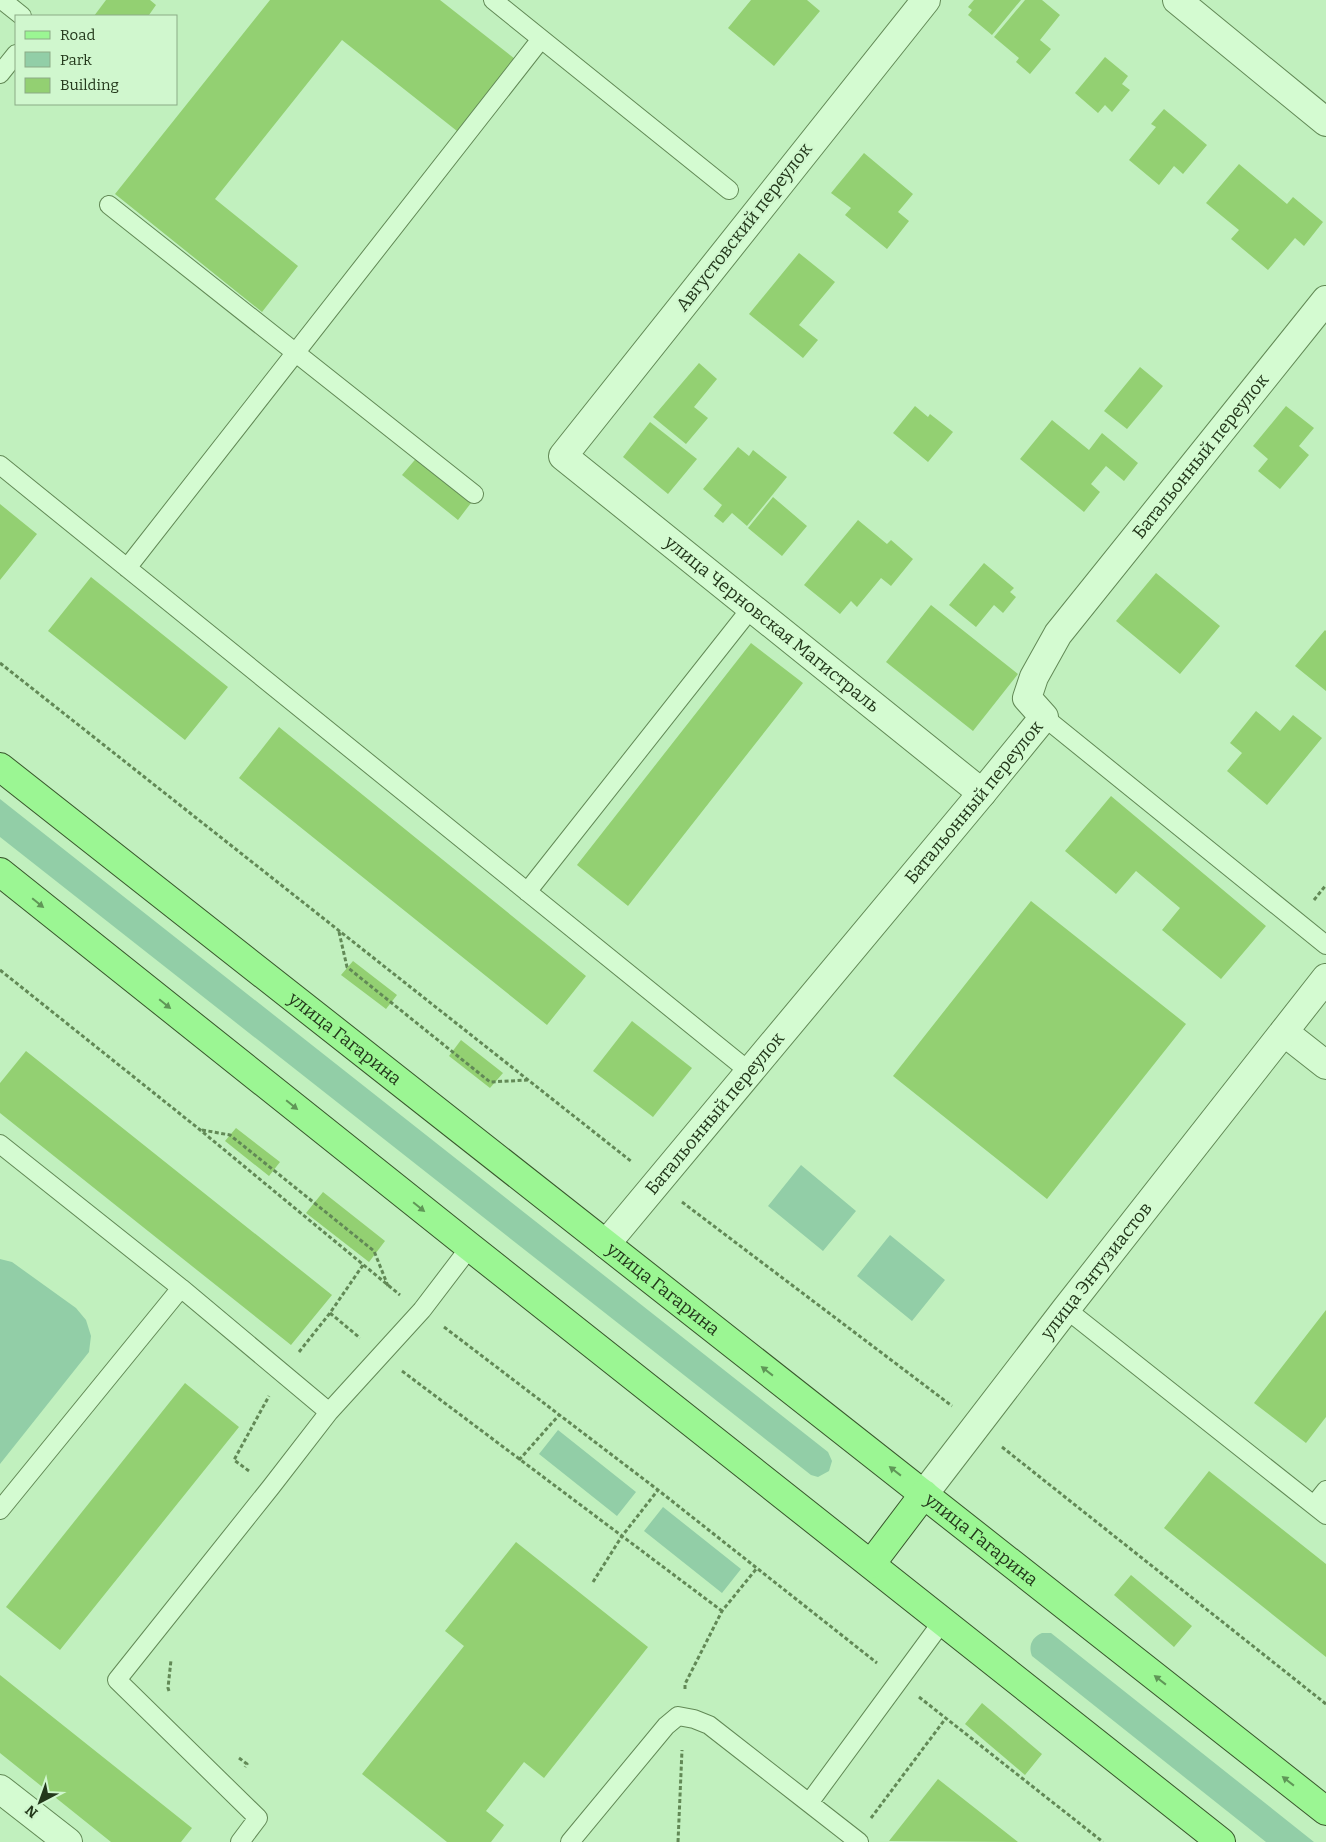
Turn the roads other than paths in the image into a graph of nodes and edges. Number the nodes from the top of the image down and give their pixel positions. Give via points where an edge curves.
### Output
1 (2, 0) edge
2 (493, 0) edge
3 (926, 0) edge
4 (1177, 0) edge
5 (21, 15) edge
6 (541, 39) junction
7 (15, 55) edge
8 (0, 74) edge
9 (1326, 122) edge
10 (729, 190) dead end
11 (109, 205) dead end
12 (1326, 300) edge
13 (296, 353) junction
14 (563, 456) joint
15 (0, 465) edge
16 (474, 494) dead end
17 (127, 568) junction
18 (752, 607) junction
19 (1044, 717) junction
20 (0, 767) edge
21 (982, 793) junction
22 (0, 872) edge
23 (528, 892) junction
24 (1326, 945) edge
25 (1326, 978) edge
26 (1284, 1032) junction
27 (1326, 1065) edge
28 (750, 1072) junction
29 (0, 1144) edge
30 (606, 1244) junction
31 (470, 1247) junction
32 (181, 1288) junction
33 (1066, 1309) junction
34 (329, 1412) junction
35 (1326, 1490) edge
36 (924, 1494) junction
37 (0, 1510) edge
38 (1320, 1510) edge
39 (871, 1564) junction
40 (942, 1622) junction
41 (0, 1789) edge
42 (809, 1803) junction
43 (1326, 1811) edge
44 (856, 1840) edge
45 (63, 1841) edge
46 (240, 1842) edge
47 (570, 1842) edge
48 (1221, 1842) edge

1 - 5 lane
2 - 6 lane
3 - 14 street, Августовский переулок
4 - 9 street
6 - 10 lane
6 - 13 lane
7 - 8 lane
11 - 13 lane
12 - 19 street, Батальонный переулок via 1058,634 1034,677 1027,698
13 - 16 lane
13 - 17 lane
14 - 18 street, улица Черновская Магистраль
15 - 17 lane
17 - 23 lane
18 - 21 street, улица Черновская Магистраль
18 - 23 lane
19 - 21 street, Батальонный переулок
19 - 24 lane
20 - 30 main road, улица Гагарина
21 - 28 street, Батальонный переулок
22 -> 31 main road
23 - 28 lane
25 - 26 street, улица Энтузиастов
26 - 27 street
26 - 33 street, улица Энтузиастов
28 - 30 street, Батальонный переулок
29 - 32 lane
36 -> 30 main road, улица Гагарина
31 - 34 lane via 422,1310
31 - 39 main road
32 - 34 lane
32 - 37 lane
33 - 36 street, улица Энтузиастов
33 - 38 lane
34 - 46 lane via 117,1680 258,1818
35 - 38 lane
36 - 39 main road, улица Энтузиастов
43 -> 36 main road, улица Гагарина
39 - 40 main road
40 - 42 lane
40 - 48 main road
41 - 45 street
42 - 44 lane
42 - 47 lane via 709,1725 678,1716 666,1726

